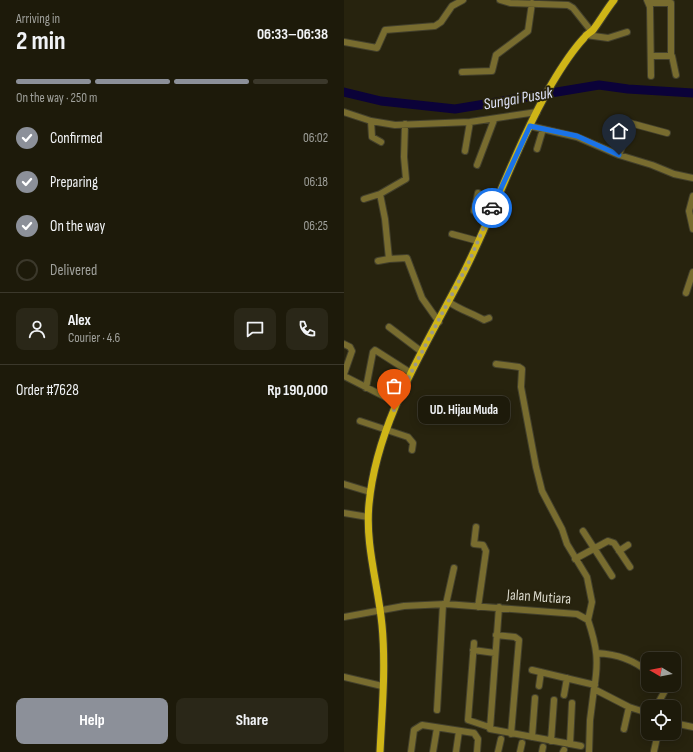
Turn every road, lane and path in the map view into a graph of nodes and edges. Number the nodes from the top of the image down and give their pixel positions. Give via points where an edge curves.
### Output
1 (463, 0) edge
2 (500, 0) edge
3 (614, 0) edge
4 (648, 1) edge
5 (532, 3) junction
6 (671, 3) junction
7 (678, 3) dead end
8 (627, 32) dead end
9 (589, 33) junction
10 (344, 42) edge
11 (671, 55) junction
12 (651, 56) junction
13 (462, 72) dead end
14 (676, 75) dead end
15 (651, 76) dead end
16 (539, 107) junction
17 (344, 112) edge
18 (494, 120) junction
19 (371, 121) junction
20 (470, 122) junction
21 (405, 124) junction
22 (530, 126) junction
23 (543, 129) junction
24 (667, 134) dead end
25 (381, 142) dead end
26 (537, 149) dead end
27 (465, 151) dead end
28 (619, 155) junction
29 (477, 165) dead end
30 (693, 178) edge
31 (478, 193) dead end
32 (380, 194) junction
33 (693, 196) edge
34 (364, 199) dead end
35 (488, 219) junction
36 (693, 229) edge
37 (452, 234) dead end
38 (478, 241) junction
39 (389, 259) junction
40 (378, 261) dead end
41 (693, 272) edge
42 (686, 293) dead end
43 (449, 302) junction
44 (489, 318) dead end
45 (439, 322) junction
46 (390, 327) dead end
47 (344, 344) edge
48 (422, 352) junction
49 (496, 364) dead end
50 (411, 373) junction
51 (344, 375) edge
52 (366, 388) junction
53 (398, 403) junction
54 (360, 421) dead end
55 (387, 429) junction
56 (412, 450) dead end
57 (344, 484) edge
58 (370, 492) junction
59 (344, 513) edge
60 (368, 517) junction
61 (476, 527) dead end
62 (583, 531) dead end
63 (628, 545) dead end
64 (594, 548) junction
65 (619, 551) junction
66 (575, 558) junction
67 (630, 567) dead end
68 (454, 568) dead end
69 (612, 576) dead end
70 (445, 604) junction
71 (478, 606) junction
72 (499, 607) junction
73 (380, 611) junction
74 (344, 617) edge
75 (588, 620) junction
76 (496, 635) junction
77 (474, 643) dead end
78 (473, 650) junction
79 (495, 653) junction
80 (597, 653) junction
81 (641, 666) edge
82 (532, 670) dead end
83 (541, 672) junction
84 (344, 677) edge
85 (567, 678) junction
86 (382, 686) junction
87 (539, 686) dead end
88 (594, 687) junction
89 (564, 695) dead end
90 (535, 698) dead end
91 (554, 700) dead end
92 (572, 703) dead end
93 (629, 707) junction
94 (437, 710) dead end
95 (641, 711) edge
96 (681, 724) edge
97 (489, 727) junction
98 (693, 727) edge
99 (437, 728) junction
100 (624, 729) dead end
101 (460, 731) junction
102 (511, 734) junction
103 (532, 737) junction
104 (500, 739) dead end
105 (656, 740) edge
106 (551, 741) junction
107 (522, 743) dead end
108 (570, 744) junction
109 (581, 746) dead end
110 (654, 751) dead end
111 (380, 752) edge
112 (411, 752) edge
113 (433, 752) edge
114 (456, 752) edge
115 (477, 752) edge
116 (498, 752) edge
117 (520, 752) edge
118 (589, 752) edge

1 - 10 street via 452,6 443,20 435,26 385,30 377,48
2 - 5 street via 510,3
3 - 9 main road
4 - 6 street
4 - 12 street
5 - 9 street via 562,3 572,6
5 - 13 street via 528,31 496,55 492,71
6 - 7 street
6 - 11 street
8 - 9 street via 608,38
9 - 16 main road via 571,54
11 - 12 street
11 - 14 street
12 - 15 street
16 - 18 street
16 - 22 main road
17 - 19 street
18 - 20 street
18 - 29 street
19 - 21 street
19 - 25 street via 372,137
20 - 21 street
20 - 27 street
21 - 32 street via 406,179
22 - 23 street
22 - 35 main road
23 - 26 street
23 - 28 street via 577,136
24 - 28 street via 630,123
28 - 30 street
31 - 35 street via 474,211
32 - 34 street
32 - 39 street
33 - 36 street via 688,209
35 - 38 main road
37 - 38 street
38 - 43 main road
39 - 40 street
39 - 45 street via 407,258 422,298
41 - 42 street
43 - 44 street via 484,320
43 - 45 main road
45 - 48 main road
46 - 48 street
47 - 51 street via 352,351
48 - 50 main road
49 - 66 street via 519,366 522,369 521,388 525,414 542,491
50 - 52 street via 376,350 373,352
50 - 53 main road
51 - 52 street
52 - 53 street
53 - 55 main road
54 - 55 street
55 - 56 street via 411,439
55 - 58 main road
57 - 58 street
58 - 60 main road
59 - 60 street
60 - 73 main road via 370,562
61 - 71 street via 474,544 483,545 486,551
62 - 64 street
63 - 65 street
64 - 65 street via 608,541 614,543
64 - 66 street
64 - 69 street
65 - 67 street
66 - 75 street via 587,577 591,593 592,606
68 - 70 street
70 - 71 street, Jalan Mutiara
70 - 73 street, Jalan Mutiara via 404,606
70 - 94 street
71 - 72 street, Jalan Mutiara
72 - 75 street, Jalan Mutiara via 577,614
72 - 76 street
73 - 74 street, Jalan Mutiara
73 - 86 main road via 383,646
75 - 80 street, Jalan Mutiara
76 - 79 street
76 - 102 street via 515,637 519,640
77 - 78 street
78 - 79 street
78 - 97 street via 468,720
79 - 97 street
80 - 81 street via 618,656
80 - 88 street, Jalan Mutiara via 598,665
82 - 83 street
83 - 85 street
83 - 87 street
84 - 86 street
85 - 88 street
85 - 89 street
86 - 111 main road
88 - 93 street
88 - 118 street, Jalan Mutiara
90 - 103 street
91 - 106 street
92 - 108 street
93 - 95 street
93 - 100 street
96 - 98 street
97 - 102 street
99 - 101 street
99 - 112 street via 419,726 414,730
99 - 113 street
101 - 114 street
101 - 115 street via 477,736
102 - 103 street
103 - 106 street
104 - 116 street
105 - 110 street
106 - 108 street
107 - 117 street
108 - 109 street

